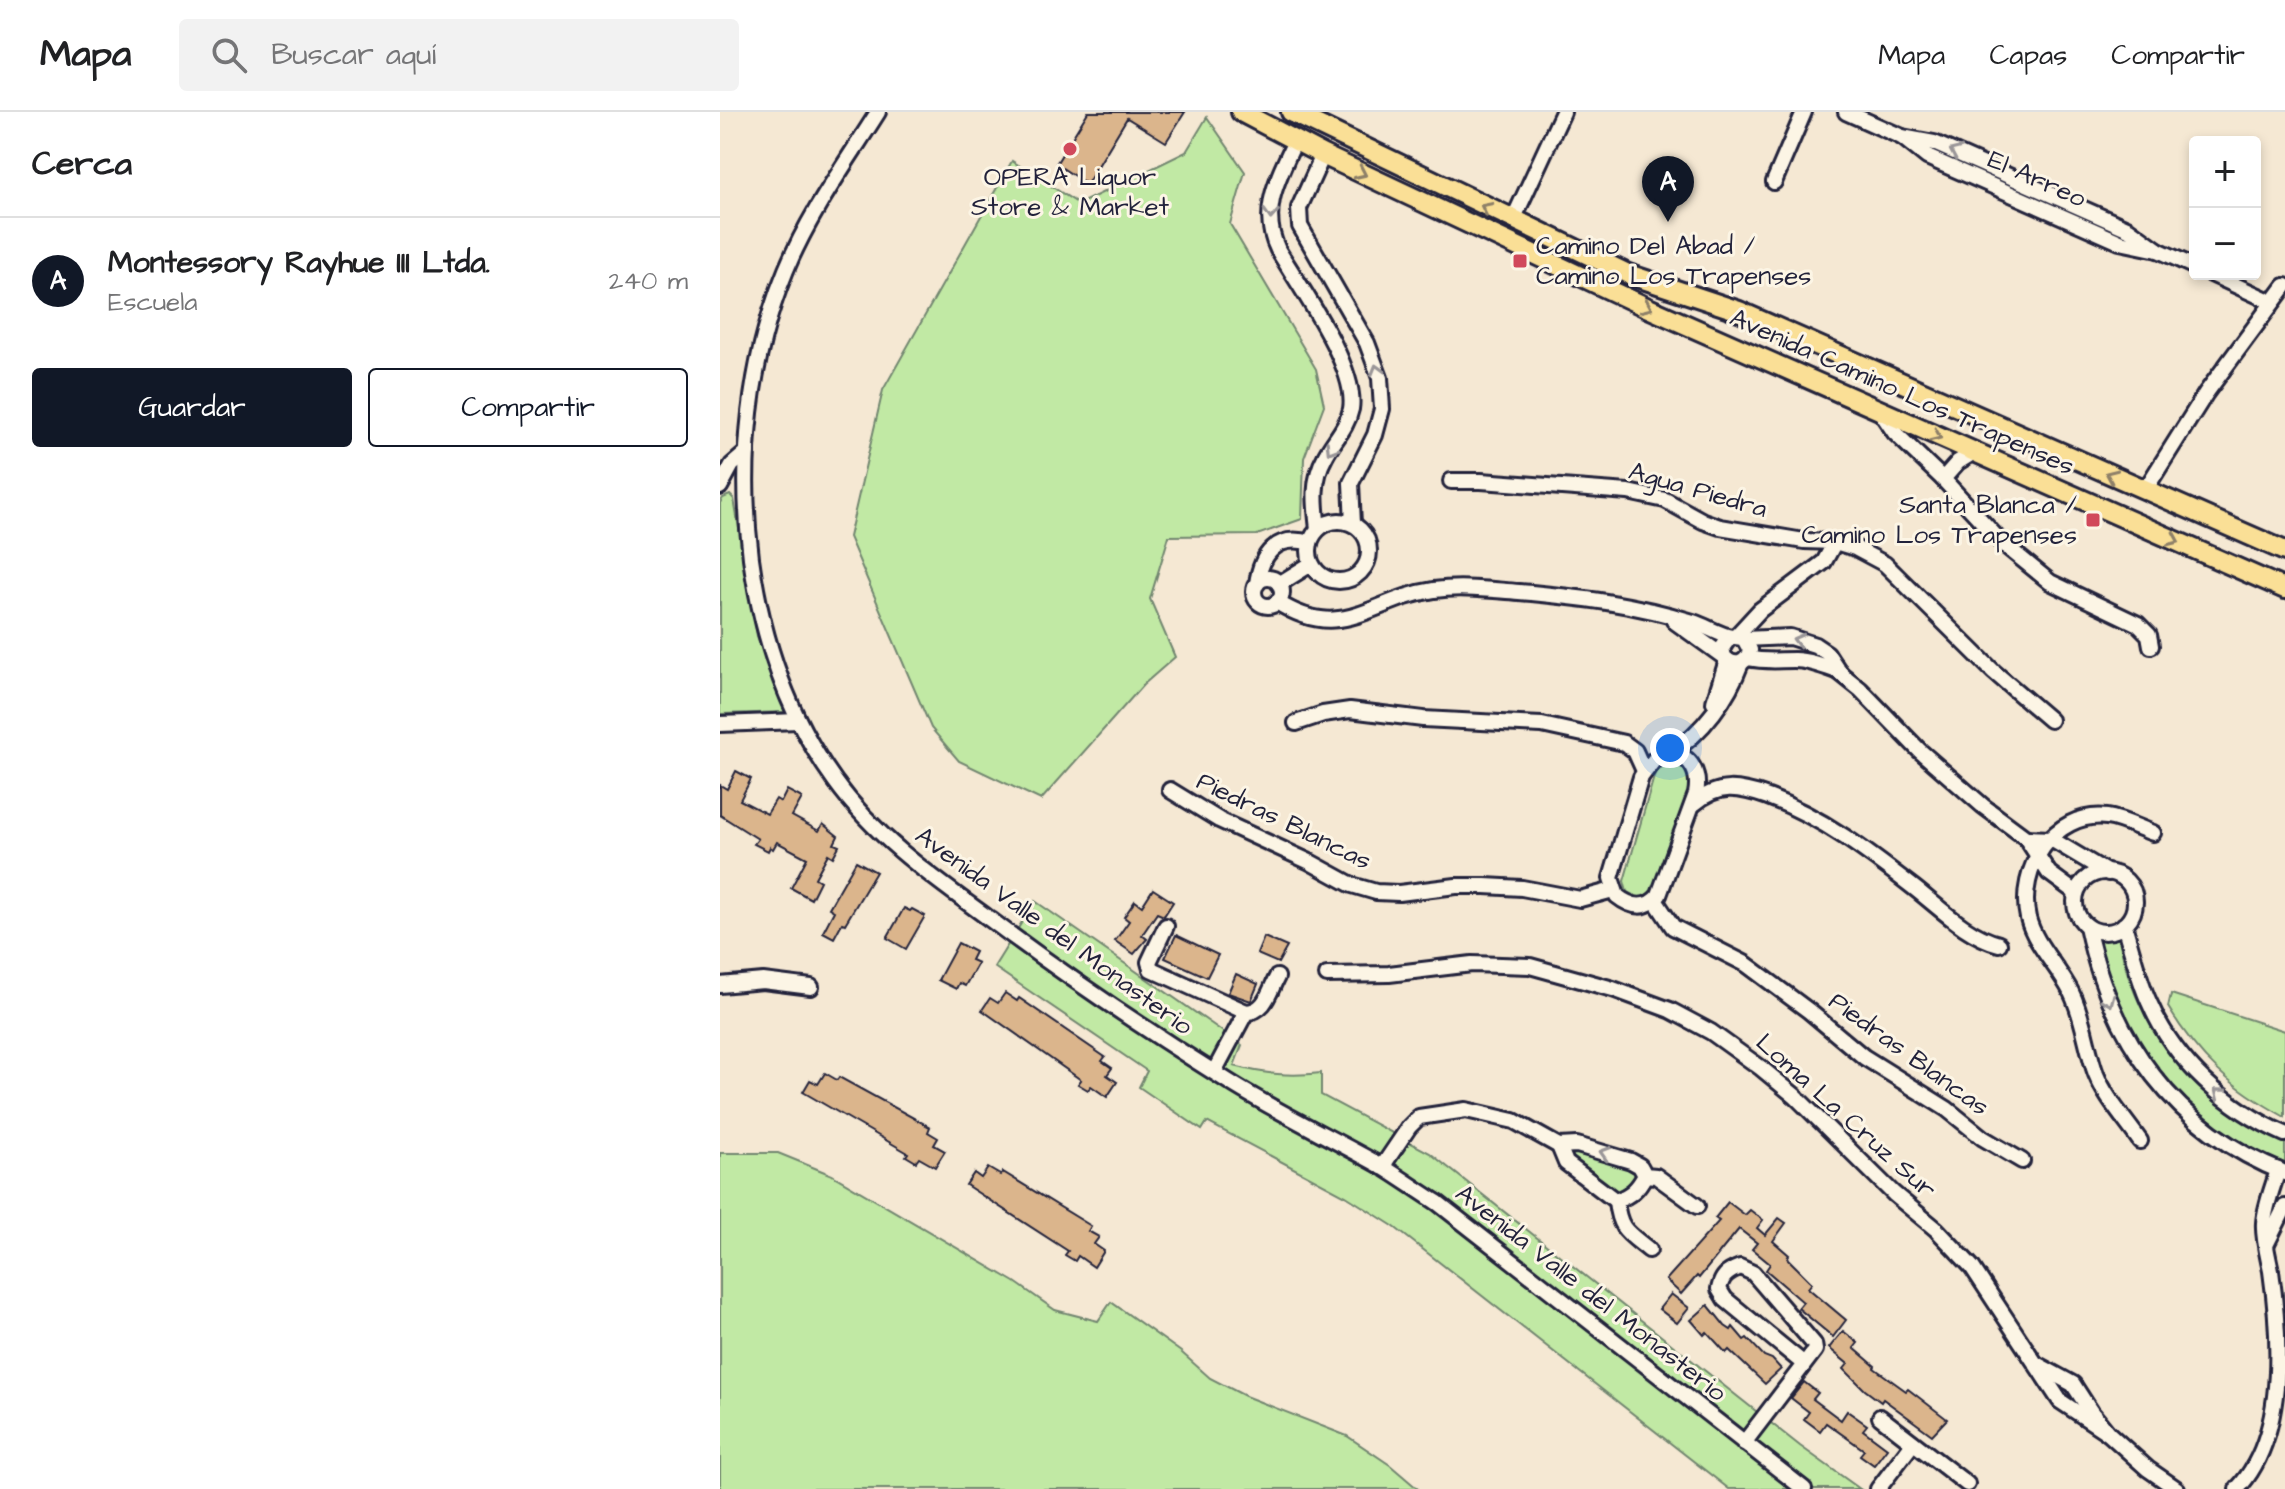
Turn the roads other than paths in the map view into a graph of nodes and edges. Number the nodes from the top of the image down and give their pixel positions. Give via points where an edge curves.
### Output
1 (878, 112) edge
2 (1241, 112) edge
3 (1563, 112) edge
4 (1804, 112) edge
5 (1846, 112) edge
6 (1301, 114) edge
7 (1295, 141) junction
8 (1323, 155) junction
9 (1774, 182) dead end
10 (1513, 220) junction
11 (2189, 264) edge
12 (2224, 280) edge
13 (2285, 286) edge
14 (2272, 302) junction
15 (1783, 330) junction
16 (1768, 361) junction
17 (1880, 411) junction
18 (747, 452) junction
19 (1974, 452) junction
20 (1943, 479) junction
21 (1451, 481) dead end
22 (720, 487) edge
23 (2145, 490) junction
24 (1353, 524) junction
25 (1318, 529) junction
26 (1835, 542) junction
27 (1310, 543) junction
28 (2285, 551) edge
29 (1311, 564) junction
30 (1257, 584) junction
31 (1279, 584) junction
32 (2285, 589) edge
33 (1277, 602) junction
34 (1667, 616) junction
35 (1737, 637) junction
36 (2151, 646) dead end
37 (1735, 660) junction
38 (1840, 673) junction
39 (2050, 720) dead end
40 (798, 721) junction
41 (1296, 723) dead end
42 (720, 724) edge
43 (1699, 729) junction
44 (1624, 743) junction
45 (1668, 753) junction
46 (1693, 767) junction
47 (1644, 771) junction
48 (1729, 787) junction
49 (1170, 790) dead end
50 (1693, 804) junction
51 (2153, 833) dead end
52 (2026, 838) junction
53 (2051, 839) junction
54 (2036, 856) junction
55 (2109, 873) junction
56 (1613, 890) junction
57 (2076, 893) junction
58 (1655, 900) junction
59 (2124, 925) junction
60 (1166, 926) dead end
61 (2087, 926) junction
62 (1999, 944) dead end
63 (1327, 975) dead end
64 (1277, 977) dead end
65 (720, 985) edge
66 (811, 987) dead end
67 (1246, 1012) junction
68 (1214, 1072) junction
69 (2285, 1134) edge
70 (2140, 1141) dead end
71 (1559, 1146) junction
72 (2022, 1161) dead end
73 (1382, 1167) junction
74 (2282, 1171) edge
75 (1645, 1175) junction
76 (1616, 1201) junction
77 (1697, 1206) dead end
78 (2285, 1207) edge
79 (2267, 1243) junction
80 (1649, 1250) dead end
81 (1804, 1364) junction
82 (2038, 1365) junction
83 (1880, 1417) dead end
84 (2108, 1433) junction
85 (1744, 1443) junction
86 (1913, 1443) junction
87 (1967, 1484) dead end
88 (1804, 1489) edge
89 (1878, 1489) edge
90 (2177, 1489) edge
91 (2237, 1489) edge

1 - 18 street, Avenida Valle del Monasterio via 787,268 760,359
2 - 7 main road, Avenida Camino Los Trapenses
3 - 10 street
4 - 9 street
5 - 11 street, El Arreo via 1976,161 2129,229
10 -> 6 main road, Avenida Camino Los Trapenses
7 - 8 main road, Avenida Camino Los Trapenses
7 -> 25 street via 1269,208 1271,232 1339,354 1350,385 1346,425 1318,471
8 -> 16 main road, Avenida Camino Los Trapenses
24 -> 8 street via 1351,483 1380,423 1382,393 1367,343 1300,226 1299,208
10 - 15 main road, Avenida Camino Los Trapenses via 1628,274
12 - 14 street
13 - 14 street
14 - 23 street
15 - 16 main road via 1781,346
23 -> 15 main road, Avenida Camino Los Trapenses
16 - 17 main road, Avenida Camino Los Trapenses
17 -> 19 main road, Avenida Camino Los Trapenses
17 - 20 street
18 - 22 street
18 - 40 street, Avenida Valle del Monasterio via 749,540 759,603
19 - 20 street
19 -> 32 main road, Avenida Camino Los Trapenses
20 - 36 street via 2001,542 2050,582 2138,624
21 - 26 street, Agua Piedra via 1628,492 1665,500 1720,527
23 - 28 main road, Avenida Camino Los Trapenses
24 - 25 street via 1333,521
24 - 29 street via 1369,547 1362,571 1336,582
25 - 27 street
26 - 35 street via 1824,562 1760,610
26 - 39 street, Agua Piedra via 1885,564
27 - 29 street
27 - 30 street via 1290,540 1267,553
29 - 31 street
30 - 31 street via 1266,579
30 - 33 street via 1254,595 1259,603
31 - 33 street
33 - 34 street via 1312,617 1342,620 1415,594 1464,588 1592,598
34 - 35 street
34 - 37 street
35 - 37 street via 1722,648
35 - 37 street via 1750,650
38 -> 35 street via 1827,653 1803,640
37 - 38 street via 1796,660
37 - 43 street
38 - 52 street via 1920,751
40 - 42 street
40 - 68 street, Avenida Valle del Monasterio via 852,804 907,857 1017,940
41 - 44 street via 1350,710 1542,725
43 - 45 street
43 - 46 street
44 - 45 street
44 - 47 street via 1635,751
45 - 46 street via 1679,754
45 - 47 street
46 - 48 street
46 - 50 street via 1698,787
47 - 56 street via 1613,870
48 - 50 street via 1711,791
48 - 62 street via 1778,801 1817,820 1976,935
49 - 56 street, Piedras Blancas via 1219,820 1376,892 1485,886 1580,899
50 - 58 street
51 - 53 street via 2093,817
52 - 53 street
52 - 54 street
53 - 54 street
53 - 55 street
54 - 57 street
54 - 70 street via 2026,896 2033,932 2071,991 2100,1082
55 - 57 street via 2092,875
55 - 59 street via 2124,880 2133,894 2133,911
56 - 58 street via 1635,906
57 - 61 street via 2076,910
58 - 72 street, Piedras Blancas via 1673,927 1746,964 1864,1057
59 - 61 street via 2108,932
69 -> 59 street via 2232,1104 2179,1053 2148,1002
60 - 67 street via 1149,962 1151,969
61 -> 74 street via 2109,1003 2157,1083 2221,1138
63 - 82 street, Loma La Cruz Sur via 1472,964 1530,966 1613,989 1711,1032 1795,1096 1936,1229 1972,1267
64 - 67 street via 1261,1008
65 - 66 street via 763,981
67 - 68 street
68 - 73 street, Avenida Valle del Monasterio
71 - 73 street via 1514,1121 1466,1110 1419,1117
75 -> 71 street via 1631,1161 1577,1145
71 - 76 street via 1566,1163
73 - 85 street, Avenida Valle del Monasterio via 1438,1203
74 - 79 street via 2265,1214
75 - 76 street via 1638,1188
75 - 77 street via 1656,1176
76 - 80 street via 1623,1229
78 - 79 street
79 - 91 street via 2283,1393 2260,1465
81 - 81 street via 1725,1299 1719,1289 1722,1277 1740,1267 1753,1273 1814,1344
81 - 85 street
82 - 84 street, Loma La Cruz Sur via 2073,1384
82 - 84 street, Loma La Cruz Sur via 2060,1401
83 - 86 street
84 - 90 street, Loma La Cruz Sur
85 - 88 street, Avenida Valle del Monasterio
86 - 87 street
86 - 89 street

